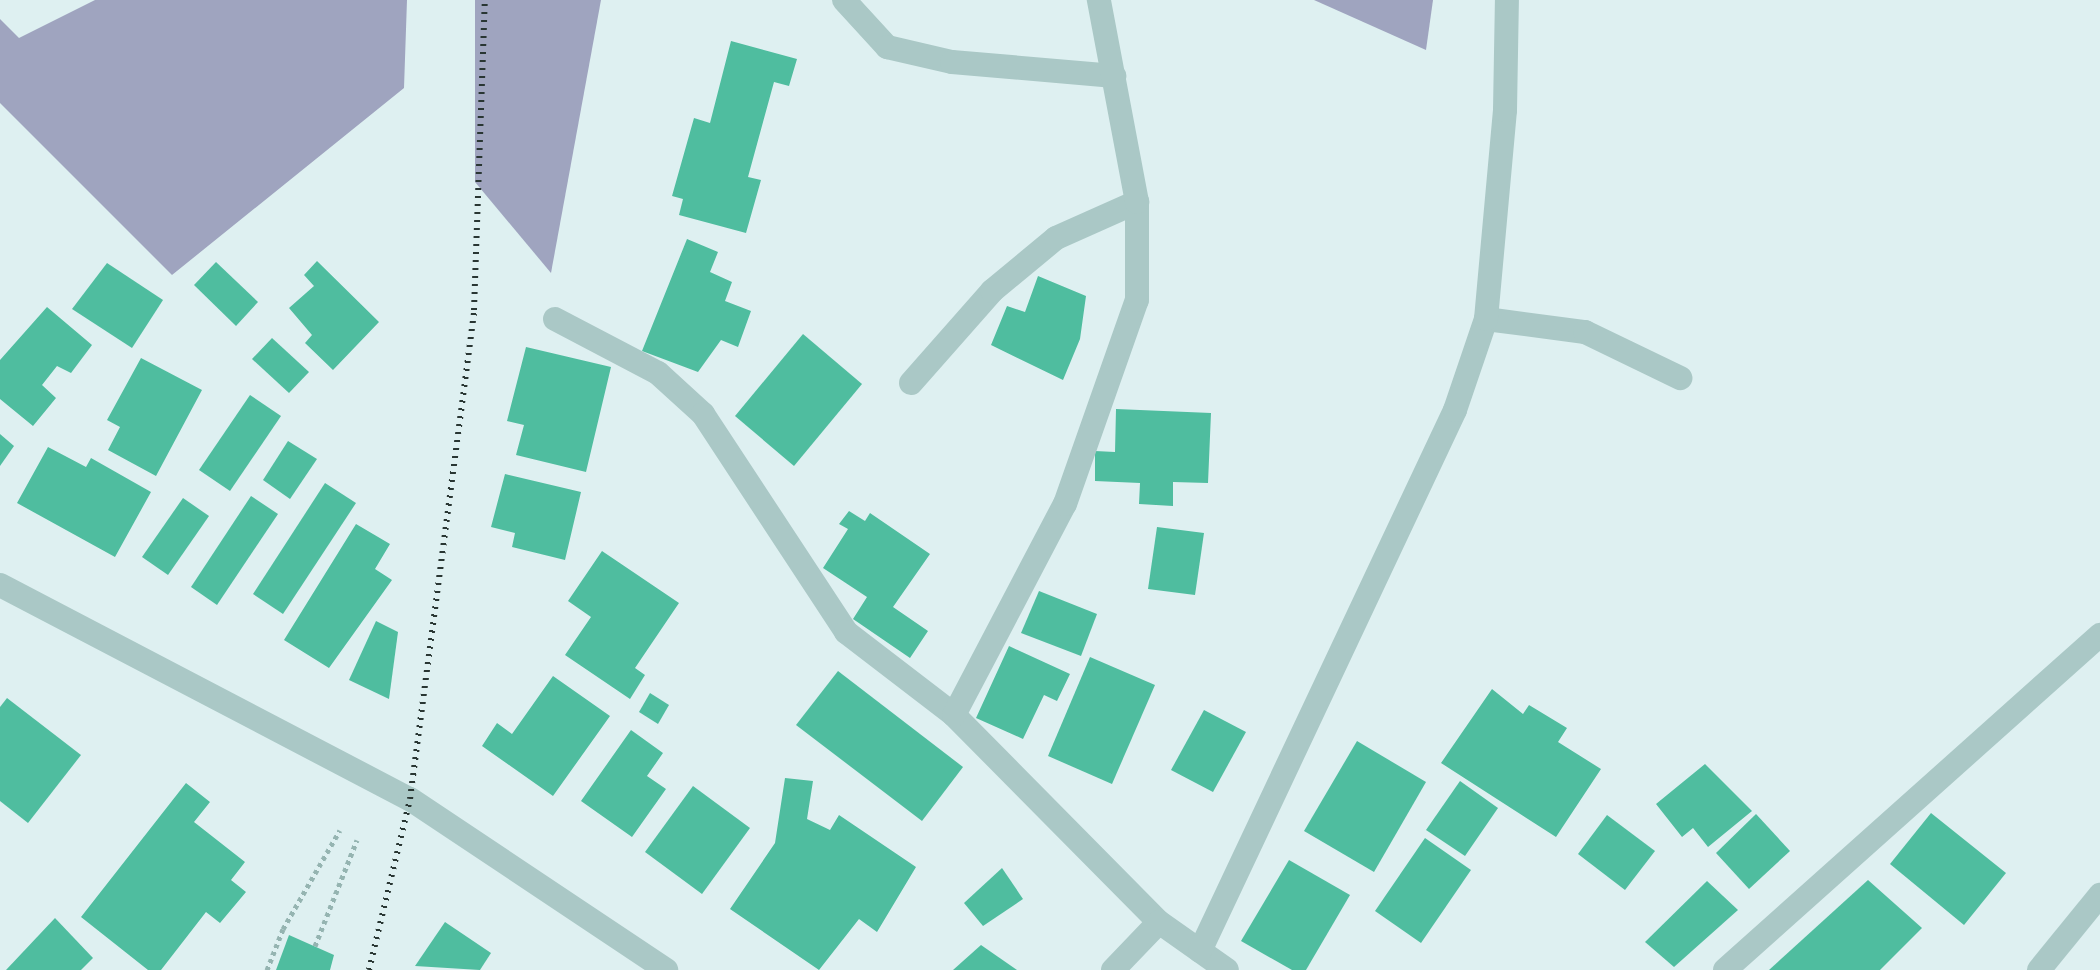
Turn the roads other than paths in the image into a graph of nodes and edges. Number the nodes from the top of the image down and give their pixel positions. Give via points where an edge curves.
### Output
1 (844, 0) edge
2 (1099, 0) edge
3 (1507, 0) edge
4 (1114, 76) junction
5 (1137, 202) junction
6 (555, 319) dead end
7 (1486, 319) junction
8 (1680, 378) dead end
9 (911, 383) dead end
10 (0, 585) edge
11 (2100, 635) edge
12 (954, 715) junction
13 (2100, 895) edge
14 (1159, 922) junction
15 (1200, 951) junction
16 (666, 970) edge
17 (1113, 970) edge
18 (1227, 970) edge
19 (1725, 970) edge
20 (2039, 970) edge

1 - 4 street via 887,47 952,62
2 - 4 street
3 - 7 street via 1505,110
4 - 5 street
5 - 9 street via 1056,238 992,291
5 - 12 street via 1137,300 1090,442 1065,504
6 - 12 street via 658,373 703,414 846,632
7 - 8 street via 1585,332
7 - 15 street via 1455,410
10 - 16 street via 410,799
11 - 19 street
12 - 14 street
13 - 20 street
14 - 15 street
14 - 17 street
15 - 18 street

